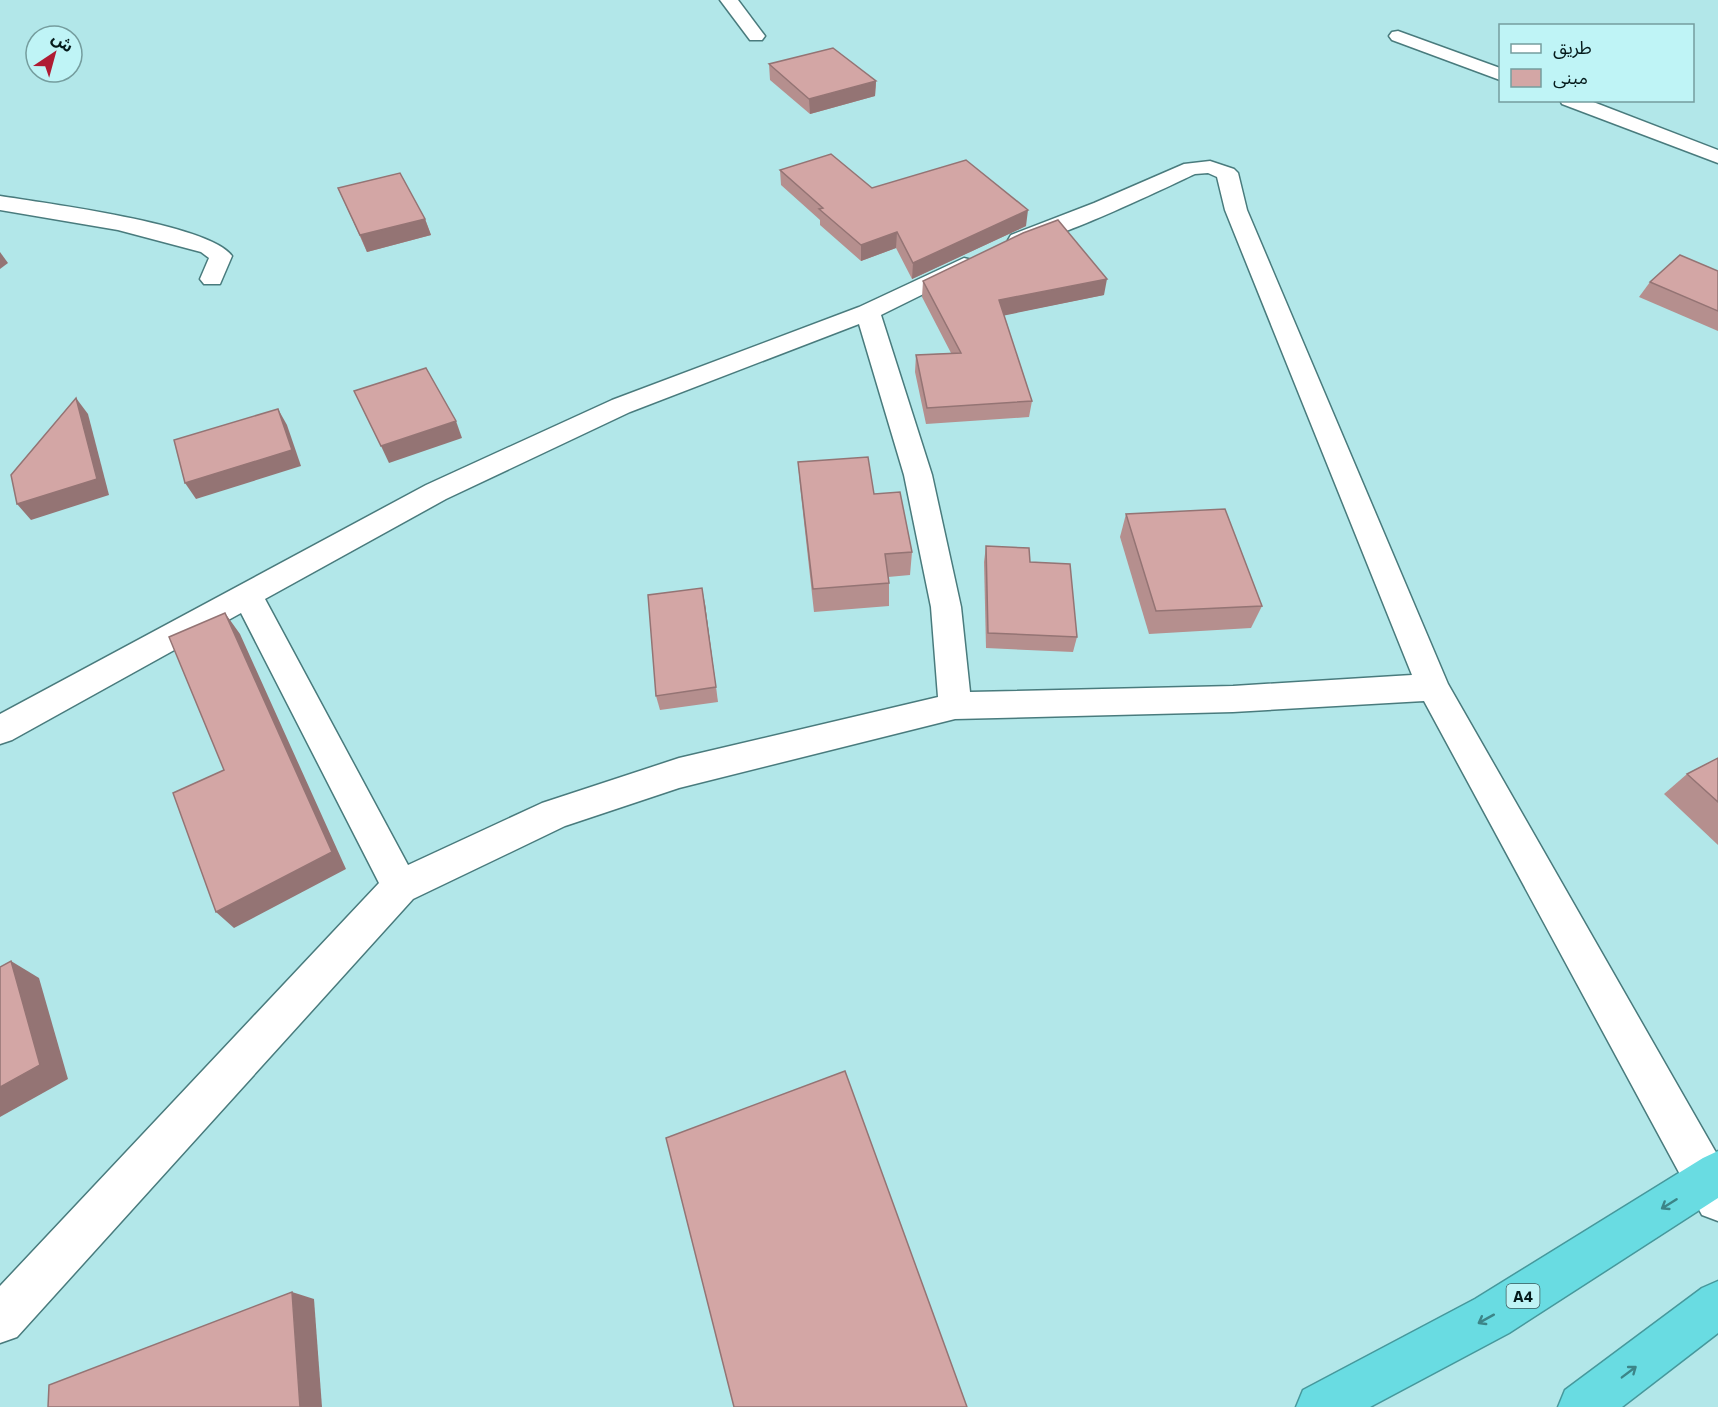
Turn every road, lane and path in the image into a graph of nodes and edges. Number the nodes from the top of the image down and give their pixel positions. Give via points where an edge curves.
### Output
1 (729, 0) edge
2 (756, 36) dead end
3 (1398, 36) dead end
4 (1499, 74) edge
5 (1574, 102) edge
6 (1718, 157) edge
7 (0, 203) edge
8 (212, 279) dead end
9 (868, 312) junction
10 (248, 596) junction
11 (1433, 687) junction
12 (955, 706) junction
13 (0, 730) edge
14 (400, 887) junction
15 (1714, 1184) edge
16 (1718, 1304) edge
17 (0, 1320) edge
18 (1320, 1407) edge
19 (1582, 1407) edge

1 - 2 street
3 - 4 street
5 - 6 street
7 - 8 street via 75,214 192,239 216,248 221,256
9 - 10 street via 621,406 436,492
9 - 11 street via 1012,242 1191,168 1210,167 1227,173 1236,210
9 - 12 street via 918,475 946,607
10 - 13 street
10 - 14 street
11 - 12 street via 1233,699
11 - 15 street
12 - 14 street via 668,777 555,814
14 - 17 street
15 -> 18 highway, A4 via 1492,1316
19 -> 16 highway

